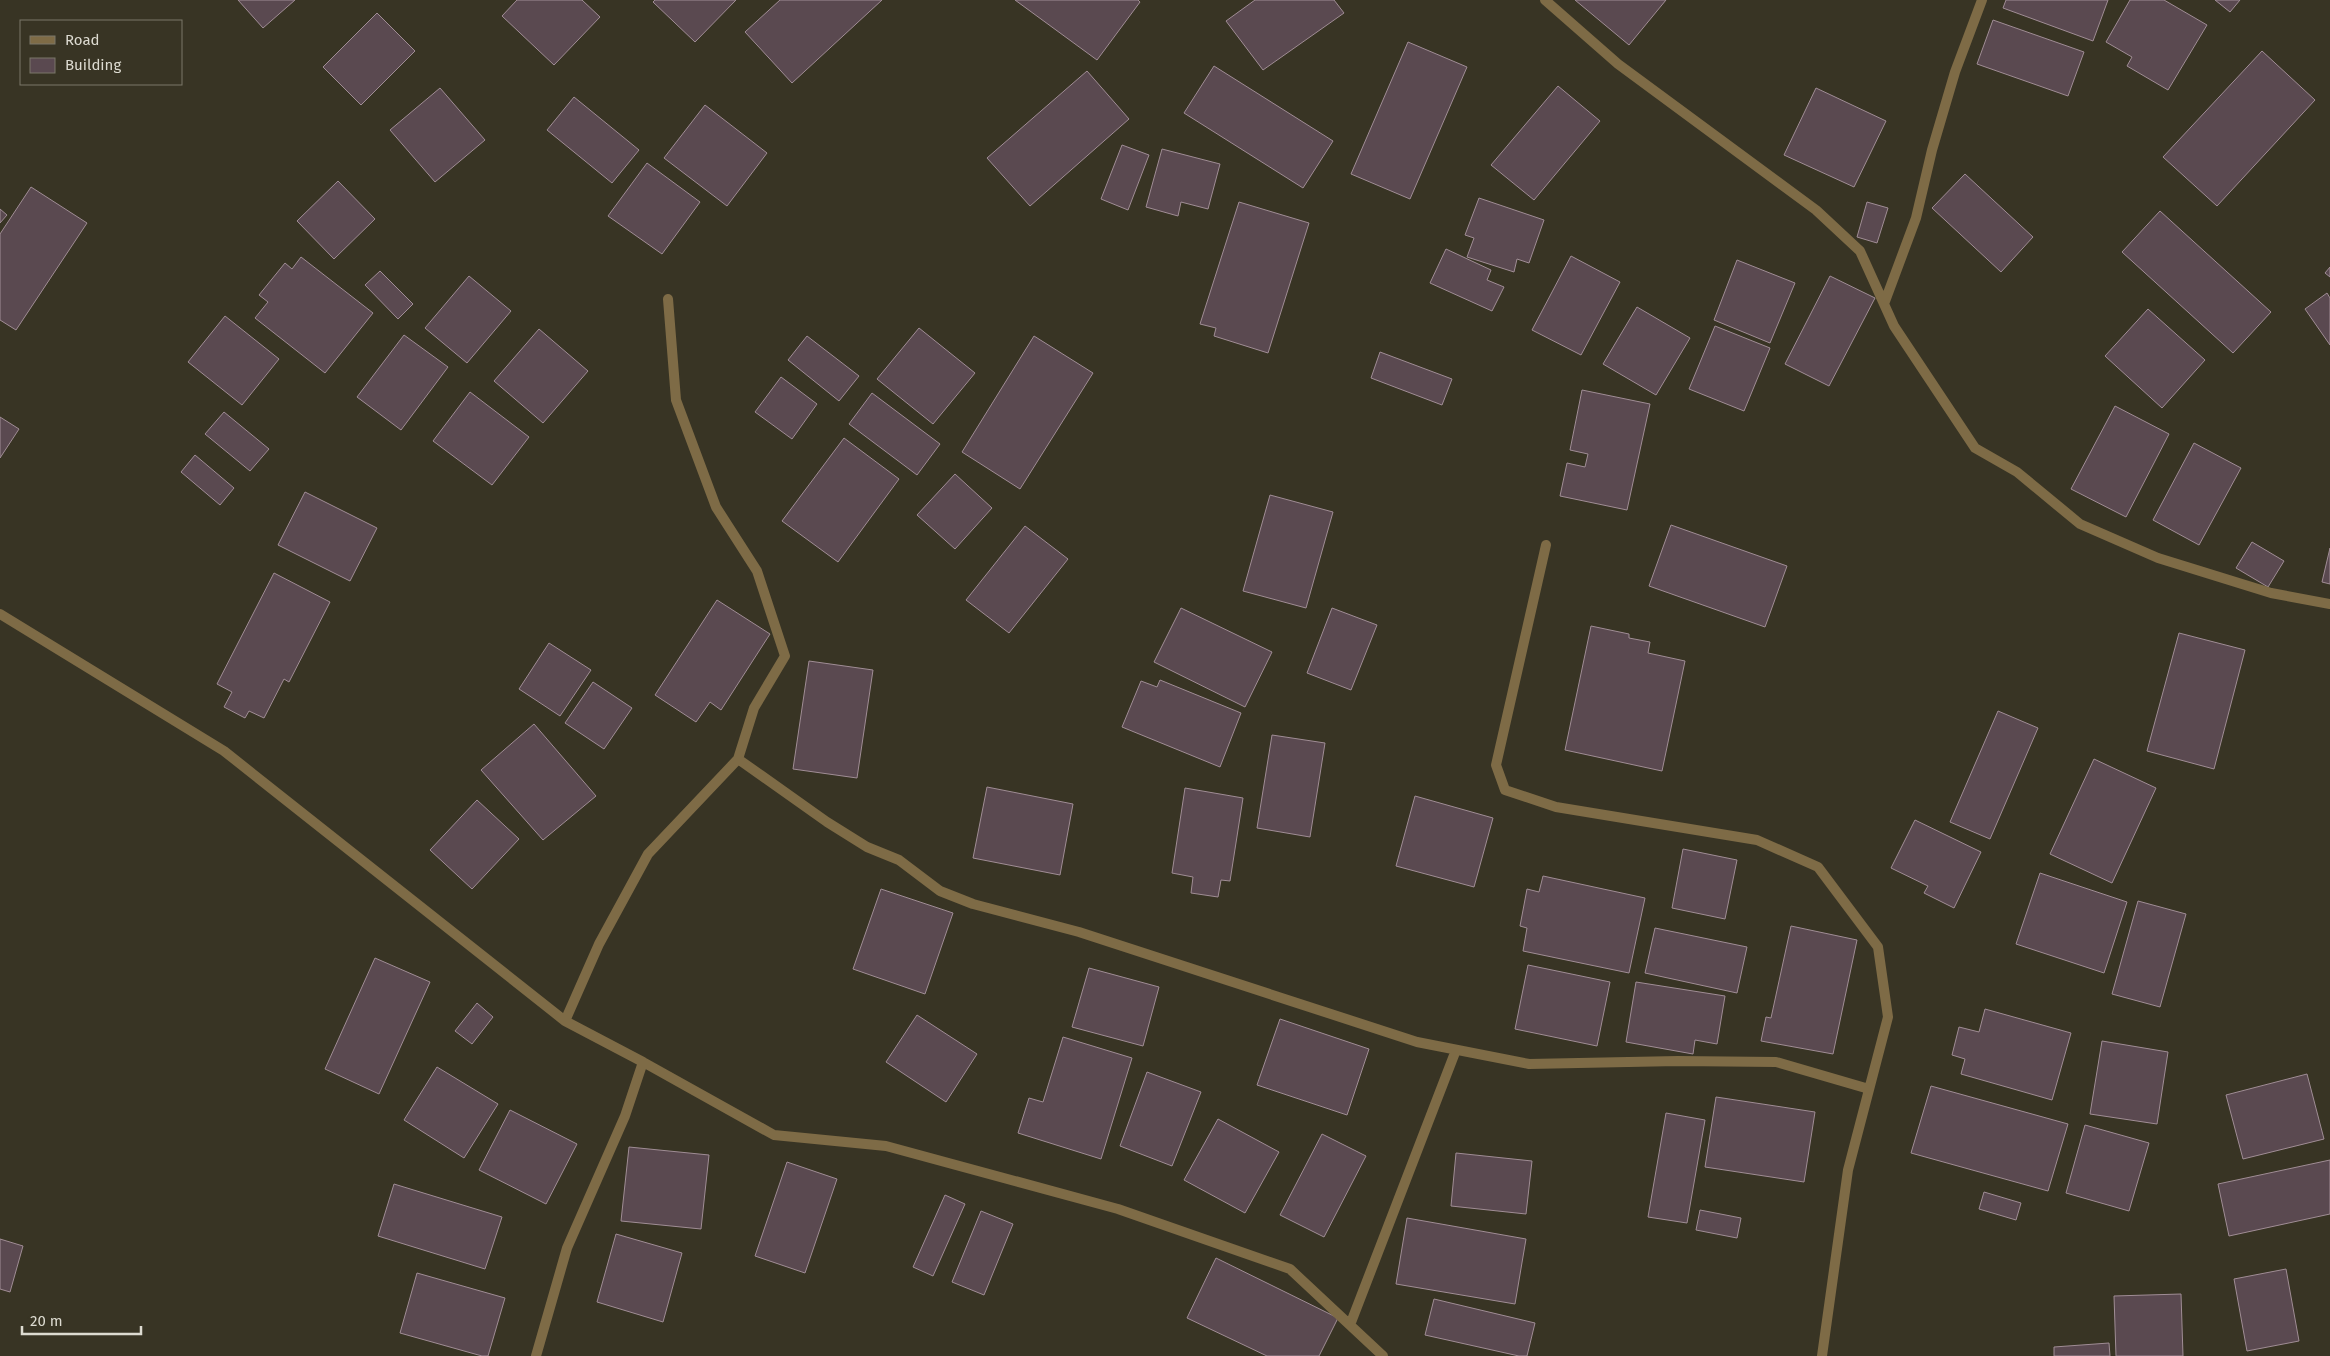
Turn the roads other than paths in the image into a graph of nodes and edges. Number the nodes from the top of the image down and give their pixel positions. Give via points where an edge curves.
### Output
1 (1545, 0) edge
2 (1982, 0) edge
3 (668, 299) dead end
4 (1884, 304) junction
5 (1546, 546) dead end
6 (2330, 604) edge
7 (0, 614) edge
8 (738, 759) junction
9 (565, 1021) junction
10 (1456, 1050) junction
11 (643, 1062) junction
12 (1869, 1089) junction
13 (1350, 1325) junction
14 (536, 1356) edge
15 (1383, 1356) edge
16 (1822, 1356) edge

1 - 4 street via 1618,64 1816,210 1860,250
2 - 4 street via 1955,72 1916,218
3 - 8 street via 676,400 716,506 757,571 785,656 754,708
4 - 6 street via 1894,326 1975,448 2017,472 2080,524 2168,561 2271,593
5 - 12 street via 1496,765 1505,790 1556,807 1757,840 1818,867 1878,947 1888,1017
7 - 9 street via 224,751
8 - 9 street via 648,854 598,944
8 - 10 street via 827,822 867,847 899,860 940,891 973,904 1089,935 1417,1042
9 - 11 street
10 - 12 street via 1529,1064 1776,1062
10 - 13 street
11 - 13 street via 774,1135 886,1146 1118,1209 1290,1269
11 - 14 street via 625,1116 567,1248
12 - 16 street via 1848,1170
13 - 15 street

